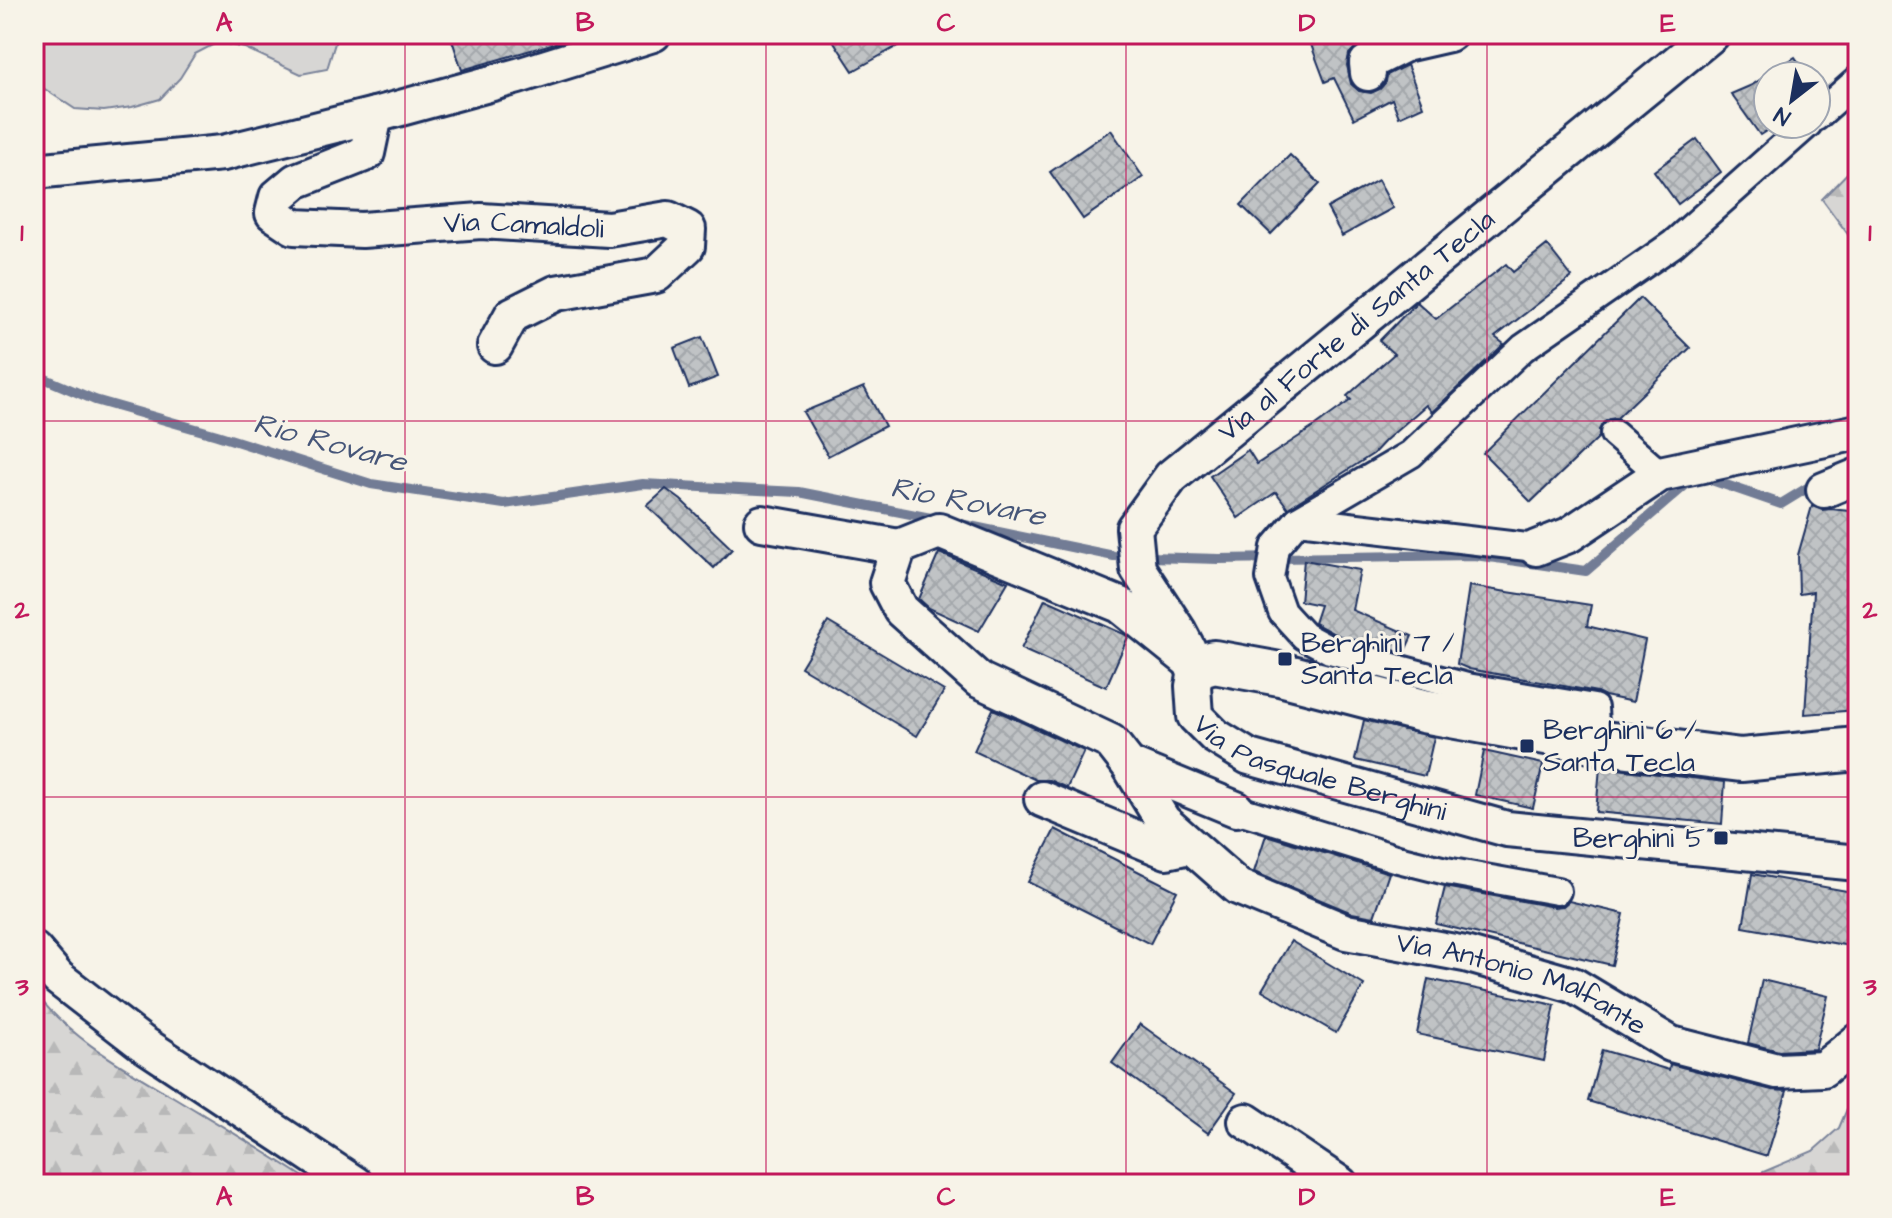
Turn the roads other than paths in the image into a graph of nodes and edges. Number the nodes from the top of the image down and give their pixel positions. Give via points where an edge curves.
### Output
1 (653, 34) edge
2 (1449, 34) edge
3 (1712, 34) edge
4 (1368, 73) dead end
5 (1858, 80) edge
6 (1832, 103) edge
7 (375, 115) junction
8 (1790, 140) edge
9 (34, 171) edge
10 (495, 346) dead end
11 (1858, 432) edge
12 (1614, 434) dead end
13 (1660, 474) junction
14 (1858, 476) edge
15 (1824, 490) dead end
16 (1298, 520) junction
17 (762, 523) dead end
18 (899, 547) junction
19 (1536, 548) joint
20 (1197, 667) junction
21 (1596, 742) junction
22 (1858, 749) edge
23 (1129, 765) junction
24 (1042, 799) dead end
25 (1236, 809) joint
26 (1190, 846) junction
27 (1858, 863) edge
28 (1557, 891) dead end
29 (34, 950) edge
30 (1858, 1041) edge
31 (1246, 1121) dead end
32 (355, 1184) edge
33 (1340, 1184) edge

1 - 7 street
2 - 4 street via 1405,44 1367,63
3 - 20 street, Via al Forte di Santa Tecla via 1171,477 1134,528 1138,569
5 - 6 street
7 - 9 street via 223,153
7 - 10 street, Via Camaldoli via 367,153 296,181 277,197 273,213 294,227 362,230 481,221 609,229 668,219 688,229 687,246 656,275 556,293 512,315
8 - 16 street via 1673,244 1523,348 1411,454
11 - 13 street
12 - 13 street
13 - 19 street via 1569,535
14 - 15 street
16 - 19 street
16 - 21 street via 1275,547 1270,578 1282,612 1304,636 1330,650 1467,687 1594,708
17 - 18 street
18 - 20 street via 939,531 1120,605
18 - 23 street, Via Antonio Malfante via 887,583 901,610 979,680 1111,742
20 - 21 street, Via Pasquale Berghini via 1214,662 1280,674 1423,711
20 - 27 street, Via Pasquale Berghini via 1195,716 1249,757 1507,829
21 - 22 street, Via Pasquale Berghini via 1741,760
23 - 25 street, Via Antonio Malfante
23 - 26 street, Via Antonio Malfante via 1163,821
24 - 26 street via 1167,851
25 - 28 street, Via Antonio Malfante via 1398,859
26 - 30 street, Via Antonio Malfante via 1238,887 1346,932 1465,954 1573,985 1671,1044 1777,1071 1823,1069
29 - 32 street via 58,978 142,1043
31 - 33 street

